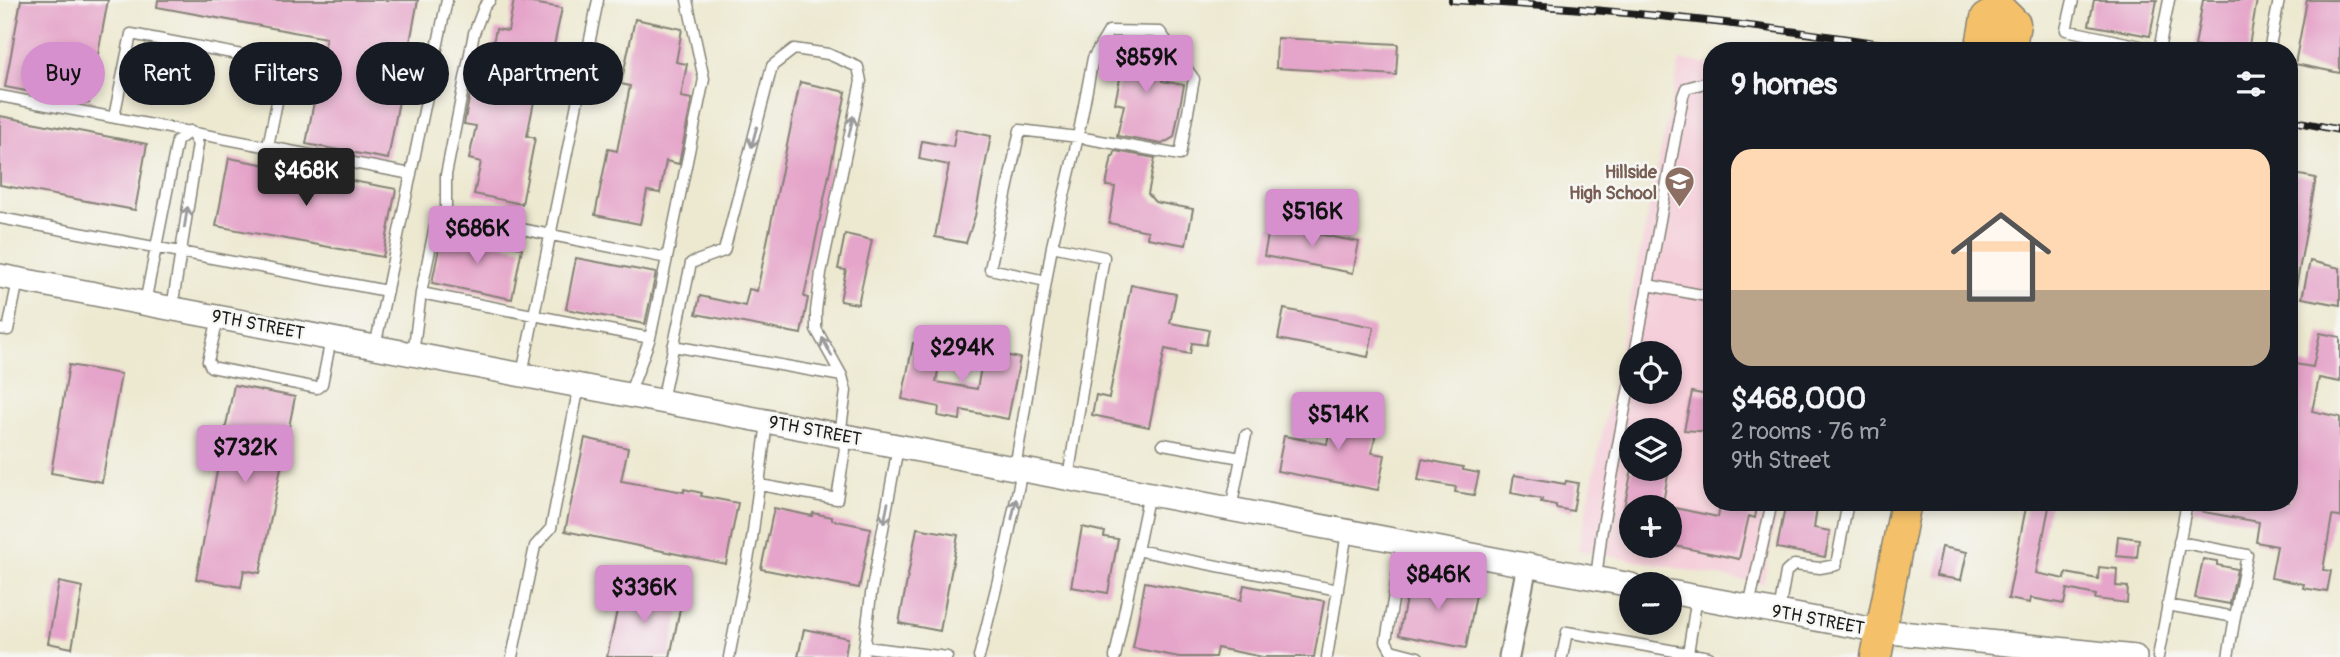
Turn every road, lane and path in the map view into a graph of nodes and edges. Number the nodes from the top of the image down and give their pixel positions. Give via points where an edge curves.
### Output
1 (447, 0) edge
2 (489, 0) edge
3 (598, 0) edge
4 (687, 0) edge
5 (2073, 0) edge
6 (2169, 0) edge
7 (2279, 0) edge
8 (2002, 5) edge
9 (1982, 42) edge
10 (2012, 42) edge
11 (2122, 42) edge
12 (2161, 42) edge
13 (2271, 42) edge
14 (1703, 83) edge
15 (0, 96) edge
16 (114, 117) junction
17 (190, 131) junction
18 (1078, 137) junction
19 (268, 146) junction
20 (411, 174) junction
21 (446, 214) junction
22 (0, 218) edge
23 (550, 235) junction
24 (1052, 246) junction
25 (156, 247) junction
26 (181, 252) junction
27 (667, 258) junction
28 (9, 278) edge
29 (1046, 281) junction
30 (1648, 285) junction
31 (387, 291) junction
32 (421, 293) junction
33 (1703, 295) edge
34 (145, 304) junction
35 (172, 309) junction
36 (534, 314) junction
37 (218, 317) junction
38 (0, 328) edge
39 (650, 338) junction
40 (331, 339) junction
41 (1637, 341) edge
42 (673, 346) junction
43 (375, 347) junction
44 (413, 354) junction
45 (522, 375) junction
46 (842, 376) junction
47 (579, 386) junction
48 (629, 395) junction
49 (662, 401) junction
50 (1626, 404) edge
51 (767, 422) junction
52 (1246, 435) dead end
53 (843, 436) junction
54 (1163, 444) dead end
55 (898, 446) junction
56 (1241, 458) junction
57 (1019, 469) junction
58 (1068, 478) junction
59 (760, 485) junction
60 (1149, 494) junction
61 (1231, 509) junction
62 (1770, 511) edge
63 (1846, 511) edge
64 (1904, 511) edge
65 (2185, 511) edge
66 (1348, 531) junction
67 (1403, 542) junction
68 (2179, 542) junction
69 (1137, 550) junction
70 (1527, 565) junction
71 (1596, 578) junction
72 (1619, 583) edge
73 (1338, 590) junction
74 (1682, 594) edge
75 (1697, 597) junction
76 (2167, 605) junction
77 (1748, 606) junction
78 (1779, 612) junction
79 (2235, 617) junction
80 (1878, 644) edge
81 (864, 652) edge
82 (1688, 653) junction
83 (943, 656) edge
84 (512, 657) edge
85 (729, 657) edge
86 (979, 657) edge
87 (1115, 657) edge
88 (1327, 657) edge
89 (1419, 657) edge
90 (1508, 657) edge
91 (1562, 657) edge
92 (1709, 657) edge
93 (2136, 657) edge
94 (2158, 657) edge
95 (2228, 657) edge

1 - 20 lane
2 - 21 lane via 472,46 446,175
3 - 23 lane
4 - 27 lane via 704,79
5 - 11 lane via 2066,30
6 - 12 lane
7 - 13 lane
8 - 9 main road via 1986,18
8 - 10 main road via 2015,24
14 - 30 lane via 1686,88 1682,96
15 - 16 lane
16 - 17 lane
16 - 19 lane via 131,34 259,58 285,63
17 - 19 lane
17 - 25 lane via 177,141
26 -> 17 lane via 198,144
18 - 18 lane via 1180,155 1194,79 1160,32 1109,31 1093,58
18 - 24 lane
18 - 29 lane via 1020,130 990,269
19 - 20 lane
20 - 31 lane
21 - 23 lane
21 - 32 lane via 435,226
22 - 25 lane
23 - 27 lane
23 - 36 lane
24 - 29 lane
24 - 58 lane via 1104,257
25 - 26 lane
25 - 34 lane
26 - 31 lane
26 - 35 lane
27 - 39 lane
28 - 34 street, 9TH STREET
28 - 38 lane via 8,330
29 - 57 lane
30 - 33 lane
30 - 41 lane
31 - 43 lane
32 - 36 lane
32 - 44 lane
34 - 35 street, 9TH STREET
35 - 37 street, 9TH STREET
36 - 39 lane
36 - 45 lane
37 - 40 street, 9TH STREET
37 - 40 lane via 208,360 211,367 317,388 322,384
39 - 48 lane
40 - 43 street, 9TH STREET
42 - 46 lane
46 -> 42 lane via 816,329 817,312 861,81 858,67 828,54 794,49 772,66 724,251 691,263
42 - 49 lane
43 - 44 street, 9TH STREET
44 - 45 street, 9TH STREET
45 - 47 street, 9TH STREET
46 - 53 lane via 846,391
47 - 48 street, 9TH STREET
47 - 84 lane via 551,528 535,546
48 - 49 street, 9TH STREET
49 - 51 street, 9TH STREET
50 - 71 lane
51 - 53 street, 9TH STREET
51 - 59 lane
52 - 56 lane
53 - 55 street, 9TH STREET
53 - 59 lane via 837,499
54 - 56 lane
55 - 57 street, 9TH STREET
55 -> 81 lane
56 - 61 lane
57 - 58 street, 9TH STREET
86 -> 57 lane via 1006,548
58 - 60 street, 9TH STREET
59 - 85 lane
60 - 61 street, 9TH STREET
60 - 69 lane
61 - 66 street, 9TH STREET
62 - 77 lane
63 - 78 lane via 1836,565 1794,565 1786,572
64 - 80 main road
65 - 68 lane
66 - 67 street, 9TH STREET
66 - 73 lane
67 - 70 street, 9TH STREET
67 - 89 lane via 1386,641 1391,650
68 - 76 lane
68 - 79 lane via 2247,555
69 - 73 lane
69 - 87 lane
70 - 71 street, 9TH STREET
70 - 90 street
71 - 72 street, 9TH STREET
73 - 88 lane
74 - 75 street, 9TH STREET
75 - 77 street, 9TH STREET
75 - 82 lane
76 - 79 lane
76 - 94 lane
77 - 78 street, 9TH STREET
78 - 80 street, 9TH STREET
79 - 95 lane
80 - 93 street, 9TH STREET
81 - 83 lane
82 - 91 lane via 1567,632
82 - 92 lane

